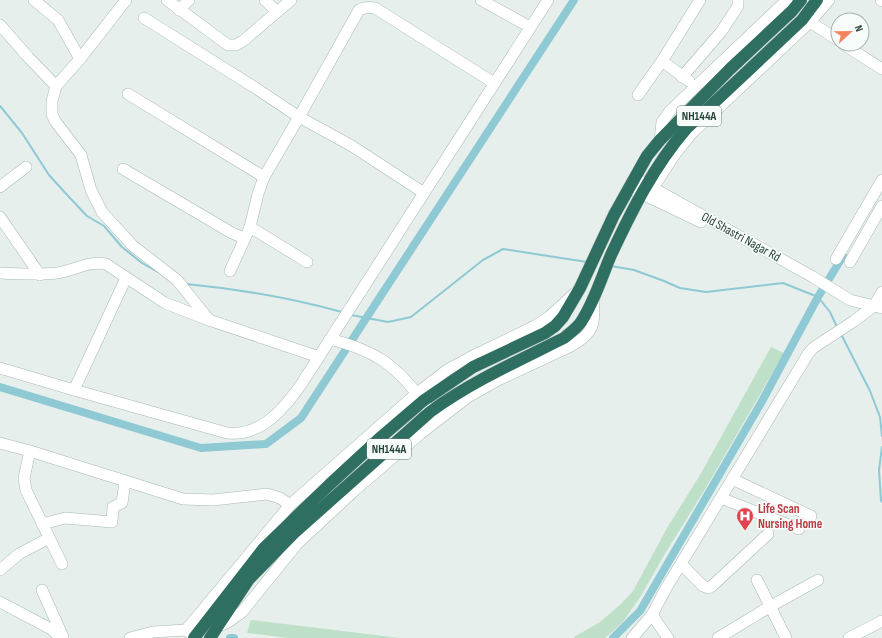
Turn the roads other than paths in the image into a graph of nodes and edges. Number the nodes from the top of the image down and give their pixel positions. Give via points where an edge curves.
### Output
1 (34, 0) edge
2 (126, 0) edge
3 (167, 0) edge
4 (189, 0) edge
5 (265, 0) edge
6 (291, 0) edge
7 (481, 0) edge
8 (548, 0) edge
9 (700, 0) edge
10 (738, 0) edge
11 (787, 0) edge
12 (801, 0) edge
13 (817, 0) edge
14 (829, 0) edge
15 (502, 5) edge
16 (179, 10) junction
17 (277, 12) junction
18 (144, 18) dead end
19 (810, 22) junction
20 (0, 25) edge
21 (530, 27) junction
22 (830, 35) edge
23 (856, 52) edge
24 (80, 59) junction
25 (662, 61) junction
26 (882, 69) edge
27 (682, 77) junction
28 (494, 84) junction
29 (56, 86) junction
30 (695, 86) junction
31 (128, 94) dead end
32 (638, 95) dead end
33 (299, 117) junction
34 (660, 140) junction
35 (26, 167) dead end
36 (123, 169) dead end
37 (264, 177) junction
38 (882, 180) edge
39 (642, 186) junction
40 (0, 187) edge
41 (424, 193) junction
42 (882, 206) edge
43 (0, 217) edge
44 (250, 226) junction
45 (244, 238) junction
46 (836, 259) dead end
47 (307, 262) dead end
48 (850, 262) dead end
49 (230, 271) dead end
50 (0, 273) edge
51 (40, 275) junction
52 (126, 278) junction
53 (882, 292) edge
54 (878, 307) edge
55 (209, 320) junction
56 (334, 338) junction
57 (319, 357) junction
58 (0, 368) edge
59 (74, 390) junction
60 (420, 398) junction
61 (433, 417) junction
62 (0, 443) edge
63 (30, 451) junction
64 (732, 479) junction
65 (125, 481) junction
66 (721, 498) junction
67 (290, 505) junction
68 (811, 516) dead end
69 (42, 524) junction
70 (799, 529) dead end
71 (768, 534) dead end
72 (49, 538) junction
73 (62, 564) dead end
74 (681, 564) junction
75 (0, 570) edge
76 (757, 580) dead end
77 (818, 580) dead end
78 (42, 590) dead end
79 (0, 602) edge
80 (771, 606) junction
81 (652, 615) junction
82 (882, 621) edge
83 (193, 636) edge
84 (58, 637) edge
85 (130, 638) edge
86 (210, 638) edge
87 (632, 638) edge
88 (668, 638) edge
89 (718, 638) edge
90 (786, 638) edge
91 (849, 638) edge

1 - 24 street via 58,20
2 - 24 street
3 - 16 street
4 - 16 street
5 - 17 street
6 - 17 street
7 - 15 street
8 - 21 street
9 - 25 street
10 - 27 street via 738,6 721,32
11 - 30 street
12 - 34 highway, NH144A
13 - 39 highway, NH144A via 802,20 686,129
14 - 19 street
15 - 21 street
16 - 17 street via 228,45 236,45 243,41
18 - 33 street
19 - 22 street
19 - 39 street via 716,109
20 - 29 street
21 - 28 street
23 - 26 street
24 - 29 street
25 - 27 street
25 - 32 street
27 - 30 street
28 - 33 street via 375,8 363,8 359,10
28 - 41 street
29 - 55 street via 52,114 80,155 91,190 102,212 133,246 176,280
30 - 34 street via 662,122
31 - 37 street
33 - 37 street
33 - 41 street via 352,146
34 - 39 highway, NH144A via 647,156
35 - 40 street
36 - 45 street
37 - 44 street
38 - 46 street
39 - 54 street, Old Shastri Nagar Rd via 701,222 836,294
39 - 60 highway, NH144A via 614,215 580,288 555,326 473,367
39 - 61 highway, NH144A via 582,322 564,338 494,373 444,402
41 - 56 street
42 - 48 street
43 - 51 street
44 - 45 street
44 - 47 street
45 - 49 street
50 - 51 street
51 - 52 street via 102,263
52 - 55 street via 165,303
52 - 59 street
53 - 54 street
54 - 64 street via 813,348
55 - 57 street
56 - 57 street
56 - 60 street via 373,355 390,366
57 - 59 street via 296,392 275,416 259,427 237,434
58 - 59 street
60 - 61 street
60 - 67 street
60 - 83 highway, NH144A via 264,548
61 - 86 highway, NH144A via 294,533 249,579
62 - 63 street
63 - 65 street
63 - 69 street via 25,472 26,490
64 - 66 street
64 - 68 street
65 - 67 street via 183,499 213,500 267,494 280,498
65 - 69 street via 122,503 113,507 112,522 65,518
66 - 70 street
66 - 74 street
67 - 83 street
69 - 72 street
71 - 74 street via 708,588 702,586
72 - 73 street
72 - 75 street via 19,554
74 - 81 street
76 - 80 street
77 - 80 street
78 - 84 street
79 - 84 street
80 - 89 street
80 - 90 street
81 - 87 street
81 - 88 street
82 - 91 street
83 - 85 street via 166,630

